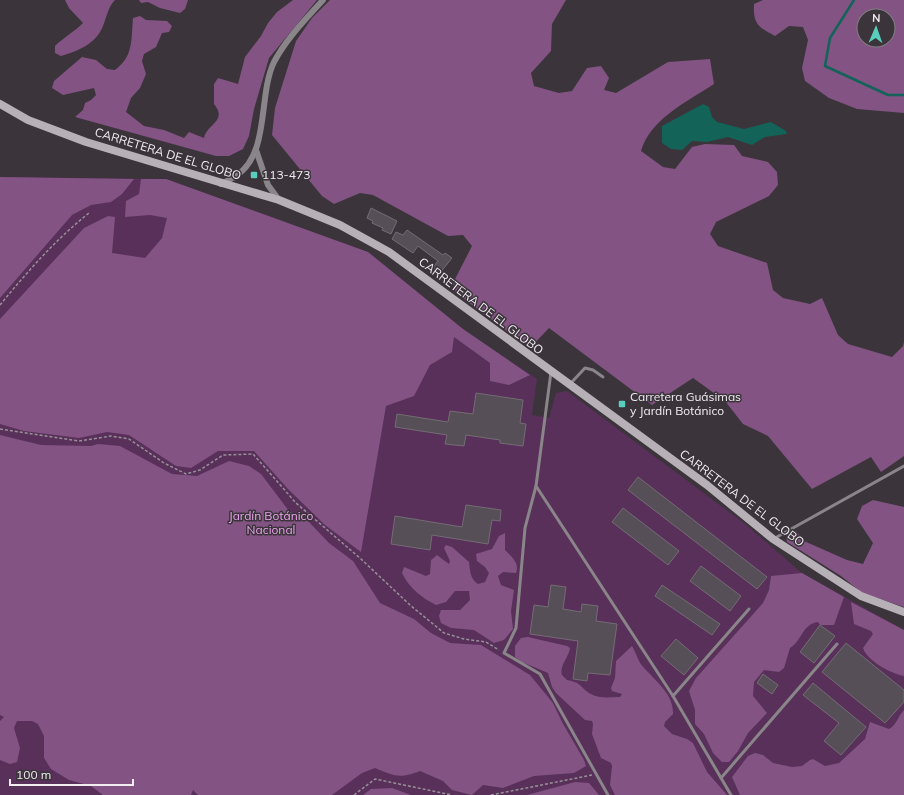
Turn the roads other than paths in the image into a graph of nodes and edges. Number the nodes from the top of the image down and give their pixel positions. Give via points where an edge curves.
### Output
1 (323, 0) edge
2 (0, 104) edge
3 (256, 150) junction
4 (221, 184) junction
5 (279, 200) junction
6 (551, 372) junction
7 (603, 377) dead end
8 (569, 385) junction
9 (904, 466) edge
10 (536, 486) junction
11 (773, 539) junction
12 (749, 609) dead end
13 (904, 612) edge
14 (837, 644) dead end
15 (673, 696) junction
16 (721, 778) junction
17 (608, 795) edge
18 (731, 795) edge

1 - 3 street via 292,35 274,63 265,91
2 - 4 main road, CARRETERA DE EL GLOBO via 28,120 86,142
3 - 4 street via 238,175
3 - 5 street via 268,185
4 - 5 main road, CARRETERA DE EL GLOBO
5 - 6 main road, CARRETERA DE EL GLOBO via 340,225 389,252
6 - 8 main road, CARRETERA DE EL GLOBO
6 - 10 lane
7 - 8 lane via 585,368
8 - 11 main road, CARRETERA DE EL GLOBO via 707,485
9 - 11 lane
10 - 15 lane
10 - 17 lane via 525,528 516,628 504,653 540,674
11 - 13 main road, CARRETERA DE EL GLOBO via 861,596
12 - 15 lane
14 - 16 lane
15 - 16 lane
16 - 18 lane

